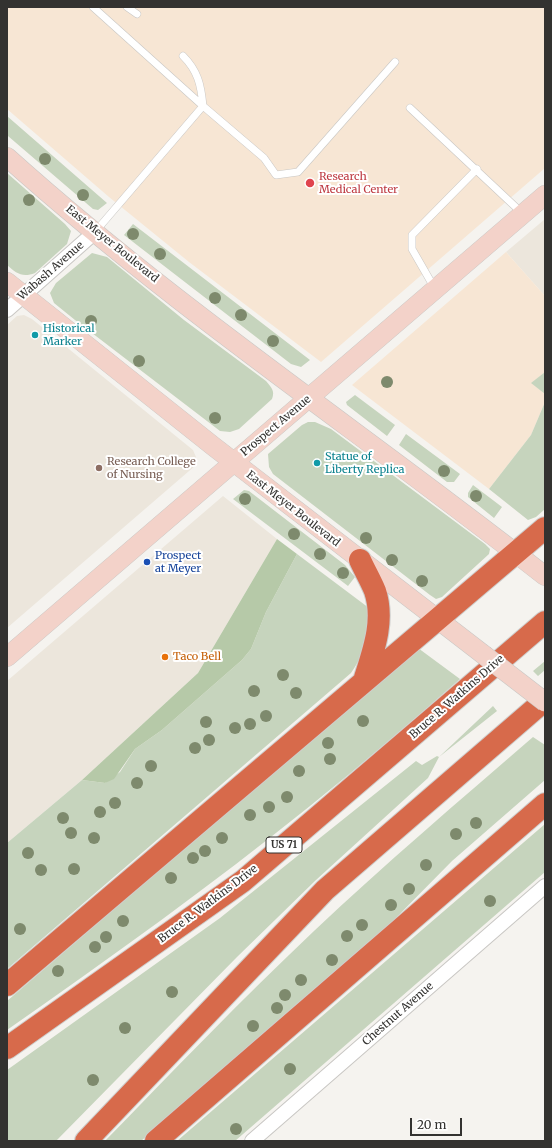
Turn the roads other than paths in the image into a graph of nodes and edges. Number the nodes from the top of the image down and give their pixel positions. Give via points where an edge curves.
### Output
1 (93, 7) edge
2 (127, 7) edge
3 (137, 14) dead end
4 (183, 56) dead end
5 (395, 62) dead end
6 (203, 106) junction
7 (410, 108) dead end
8 (7, 157) edge
9 (477, 169) junction
10 (545, 195) edge
11 (523, 214) junction
12 (95, 232) junction
13 (7, 282) edge
14 (435, 289) junction
15 (23, 296) junction
16 (7, 310) edge
17 (308, 399) junction
18 (233, 462) junction
19 (545, 528) edge
20 (516, 553) junction
21 (360, 560) junction
22 (545, 576) edge
23 (437, 618) junction
24 (545, 622) edge
25 (7, 657) edge
26 (364, 681) junction
27 (545, 701) edge
28 (545, 804) edge
29 (545, 886) edge
30 (7, 985) edge
31 (7, 1048) edge
32 (86, 1141) edge
33 (156, 1141) edge
34 (252, 1141) edge

1 - 6 lane
2 - 3 lane
4 - 6 lane via 197,74
5 - 6 lane via 298,172 276,175 264,158
6 - 12 lane
7 - 9 lane
8 - 12 main road, East Meyer Boulevard
9 - 11 lane
9 - 14 lane via 412,235 412,249
10 - 11 main road, Prospect Avenue
11 - 14 main road, Prospect Avenue
12 - 15 street, Wabash Avenue
12 - 17 main road, East Meyer Boulevard
13 - 15 main road, East Meyer Boulevard
14 - 17 main road, Prospect Avenue
15 - 16 street, Wabash Avenue
15 - 18 main road, East Meyer Boulevard
17 - 18 main road, Prospect Avenue
17 - 20 main road, East Meyer Boulevard
18 - 21 main road, East Meyer Boulevard
18 - 25 main road, Prospect Avenue
19 - 20 highway
20 - 22 main road, East Meyer Boulevard
20 - 23 highway
21 - 23 main road, East Meyer Boulevard
21 - 26 highway via 375,591 379,611 378,631
23 - 26 highway
23 - 27 main road, East Meyer Boulevard, bridge
24 - 31 highway, Bruce R. Watkins Drive / US 71 via 243,881
26 - 30 highway
27 - 32 highway via 325,890
28 - 33 highway
29 - 34 street, Chestnut Avenue

